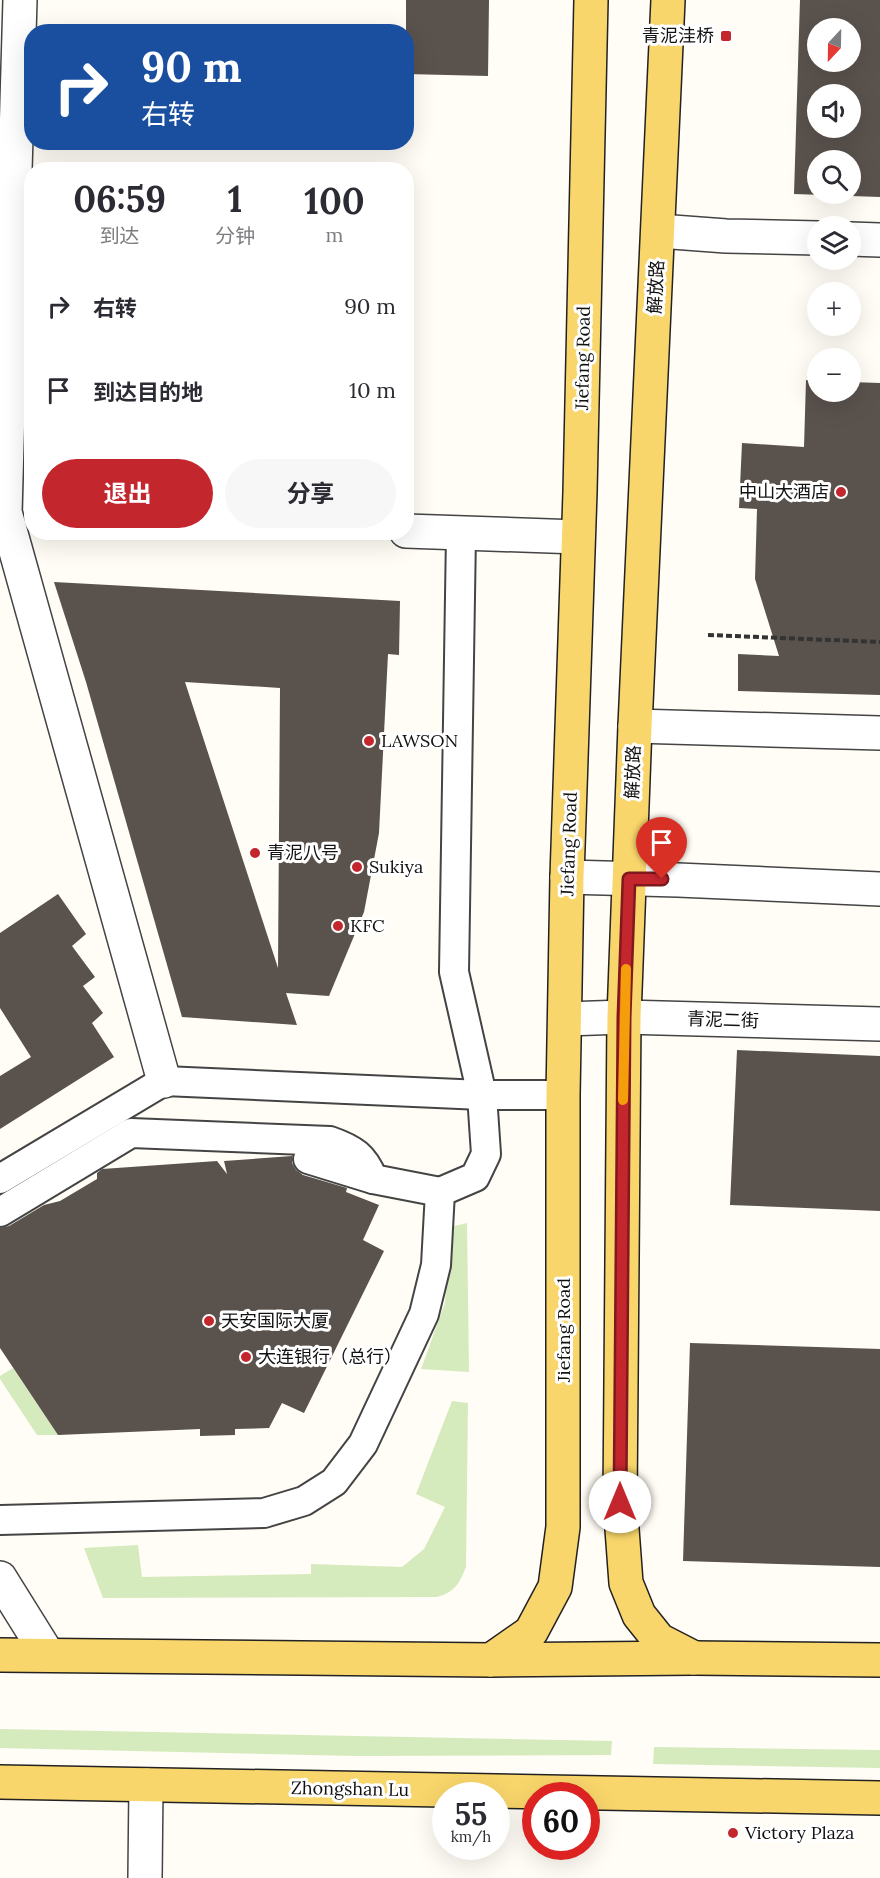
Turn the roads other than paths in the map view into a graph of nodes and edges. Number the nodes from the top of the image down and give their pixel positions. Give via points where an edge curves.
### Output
1 (20, 0) edge
2 (591, 0) edge
3 (668, 0) edge
4 (659, 231) junction
5 (807, 238) edge
6 (861, 239) edge
7 (880, 240) edge
8 (12, 513) edge
9 (414, 531) edge
10 (461, 534) junction
11 (578, 537) junction
12 (635, 726) junction
13 (880, 733) edge
14 (567, 877) junction
15 (629, 879) junction
16 (880, 889) edge
17 (624, 1017) junction
18 (565, 1019) junction
19 (880, 1024) edge
20 (164, 1081) junction
21 (482, 1095) junction
22 (563, 1095) junction
23 (308, 1159) dead end
24 (0, 1179) edge
25 (373, 1179) junction
26 (440, 1192) junction
27 (0, 1212) edge
28 (0, 1520) edge
29 (0, 1578) edge
30 (0, 1655) edge
31 (48, 1655) junction
32 (694, 1658) junction
33 (491, 1660) junction
34 (880, 1660) edge
35 (0, 1782) edge
36 (146, 1785) junction
37 (880, 1798) edge
38 (145, 1878) edge

1 - 8 street
2 - 11 main road, Jiefang Road
3 - 4 main road, 解放路
4 - 5 street
4 - 12 main road, 解放路
6 - 7 street
8 - 20 street
9 - 10 street
10 - 11 street
10 - 21 lane via 453,972
11 - 14 main road, Jiefang Road
12 - 13 street
12 - 15 main road, 解放路
14 - 15 street
14 - 18 main road, Jiefang Road
15 - 16 street
15 - 17 main road, 解放路
17 - 18 street, 青泥二街
17 - 19 street, 青泥二街
17 - 32 main road, 解放路 via 620,1502 626,1583 639,1615 659,1640
18 - 22 main road, Jiefang Road
20 - 21 lane
20 - 24 lane
21 - 22 lane
21 - 26 lane via 486,1154 475,1177
22 - 33 main road, Jiefang Road via 562,1537 555,1587 531,1632
23 - 25 lane
25 - 26 lane
25 - 27 lane via 367,1164 350,1148 330,1141 131,1133
26 - 28 lane via 436,1265 424,1314 363,1444 334,1482 304,1501 264,1513
29 - 31 street
30 - 31 main road
31 - 33 main road
32 - 33 main road
32 - 34 main road
35 - 36 main road, Zhongshan Lu
36 - 37 main road, Zhongshan Lu
36 - 38 street

